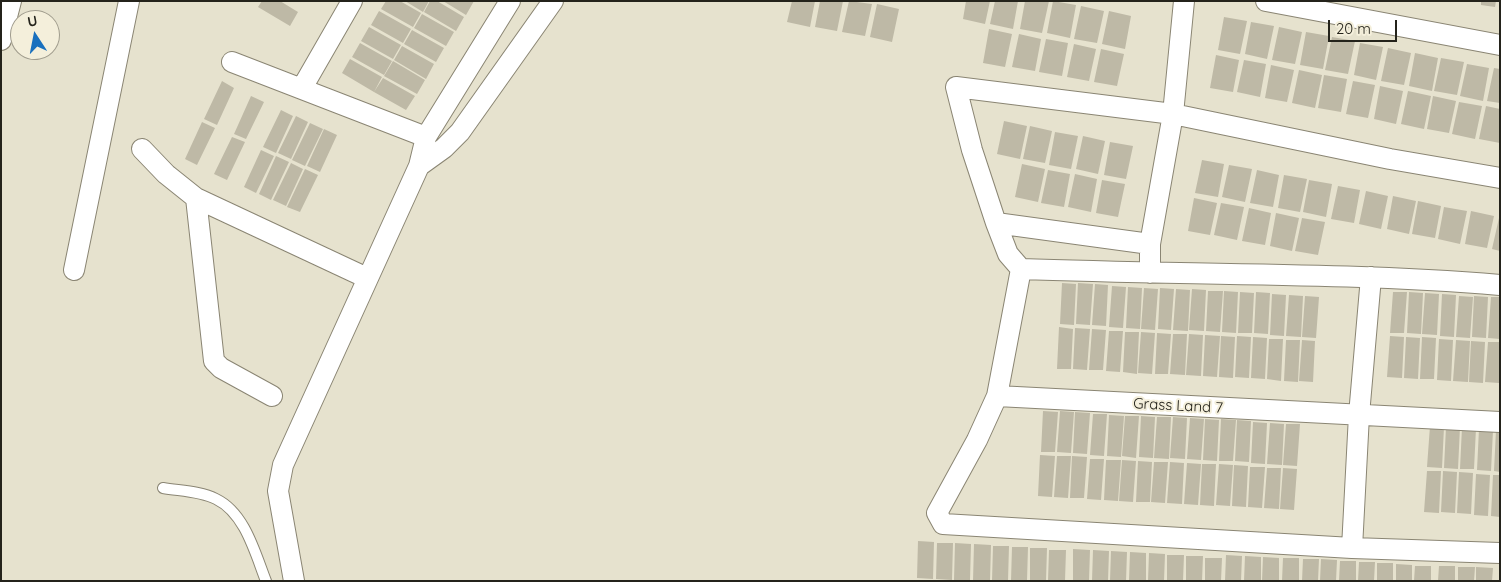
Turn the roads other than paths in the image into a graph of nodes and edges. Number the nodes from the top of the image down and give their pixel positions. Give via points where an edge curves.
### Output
1 (10, 1) edge
2 (130, 1) edge
3 (352, 1) edge
4 (510, 1) edge
5 (553, 1) edge
6 (1184, 1) edge
7 (1266, 1) edge
8 (1, 40) edge
9 (1500, 45) edge
10 (232, 62) dead end
11 (302, 88) junction
12 (1173, 114) junction
13 (426, 137) junction
14 (142, 149) dead end
15 (419, 166) junction
16 (1500, 178) edge
17 (196, 198) junction
18 (996, 223) junction
19 (1150, 244) junction
20 (74, 270) dead end
21 (1021, 270) junction
22 (1150, 273) junction
23 (1371, 277) junction
24 (367, 278) junction
25 (1500, 285) edge
26 (272, 396) dead end
27 (997, 396) junction
28 (1359, 415) junction
29 (1500, 422) edge
30 (162, 488) dead end
31 (1352, 548) junction
32 (1500, 553) edge
33 (266, 581) edge
34 (294, 581) edge

1 - 8 street
2 - 20 street
3 - 11 street
4 - 13 street
5 - 15 street via 460,132
6 - 12 street
7 - 9 street
10 - 11 street
11 - 13 street
12 - 16 street
12 - 18 street via 956,87
12 - 19 street
13 - 15 street
14 - 17 street
15 - 24 street
17 - 24 street
17 - 26 street via 214,361
18 - 19 street
18 - 21 street via 1008,254
19 - 22 street
21 - 22 street
21 - 27 street
22 - 23 street
23 - 25 street
23 - 28 street
24 - 34 street via 282,465 278,491
27 - 28 street, Grass Land 7
27 - 31 street via 977,440 936,513 942,524
28 - 29 street, Grass Land 7
28 - 31 street
30 - 33 lane via 204,495 226,507 246,531
31 - 32 street

